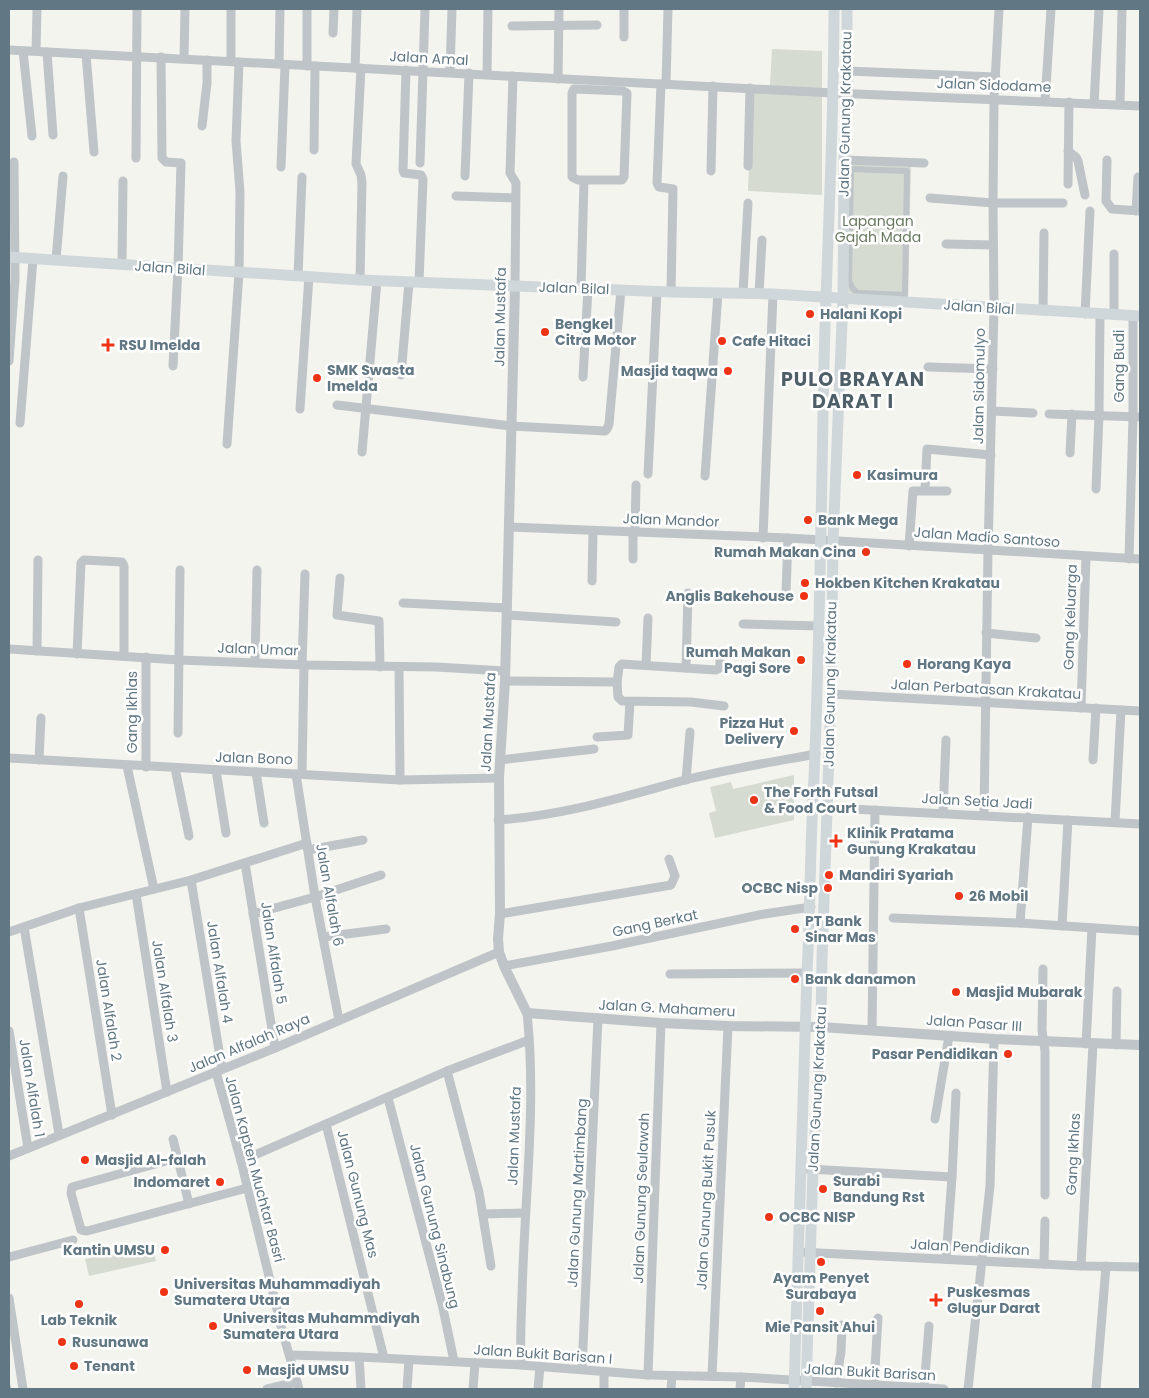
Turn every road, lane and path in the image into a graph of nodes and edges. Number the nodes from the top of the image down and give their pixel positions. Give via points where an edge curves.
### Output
1 (37, 9) edge
2 (137, 9) edge
3 (185, 9) edge
4 (231, 9) edge
5 (280, 9) edge
6 (307, 9) edge
7 (334, 9) edge
8 (357, 9) edge
9 (425, 9) edge
10 (452, 9) edge
11 (488, 9) edge
12 (559, 9) edge
13 (624, 9) edge
14 (668, 9) edge
15 (834, 9) edge
16 (847, 9) edge
17 (999, 9) edge
18 (1051, 9) edge
19 (1099, 9) edge
20 (1122, 9) edge
21 (559, 25) junction
22 (597, 25) dead end
23 (512, 26) dead end
24 (333, 33) dead end
25 (624, 37) dead end
26 (9, 50) edge
27 (23, 50) junction
28 (36, 51) junction
29 (47, 52) junction
30 (86, 54) junction
31 (136, 56) junction
32 (161, 58) junction
33 (184, 59) junction
34 (207, 60) junction
35 (235, 62) junction
36 (282, 65) junction
37 (311, 66) junction
38 (358, 68) junction
39 (406, 70) junction
40 (422, 71) junction
41 (847, 71) junction
42 (450, 72) junction
43 (468, 73) junction
44 (487, 74) junction
45 (513, 76) junction
46 (996, 77) junction
47 (558, 79) junction
48 (664, 84) junction
49 (713, 86) junction
50 (750, 88) junction
51 (833, 93) junction
52 (847, 93) junction
53 (994, 99) junction
54 (1045, 101) junction
55 (1069, 102) junction
56 (1094, 104) junction
57 (1120, 105) junction
58 (1140, 106) edge
59 (202, 126) dead end
60 (53, 135) dead end
61 (32, 136) dead end
62 (314, 150) dead end
63 (1068, 151) junction
64 (94, 152) dead end
65 (136, 158) dead end
66 (1107, 160) dead end
67 (14, 162) dead end
68 (420, 163) dead end
69 (924, 163) dead end
70 (748, 166) dead end
71 (846, 166) junction
72 (282, 167) dead end
73 (711, 171) dead end
74 (63, 176) dead end
75 (465, 176) dead end
76 (302, 177) dead end
77 (1138, 177) dead end
78 (123, 181) dead end
79 (584, 181) junction
80 (1068, 184) dead end
81 (1085, 195) dead end
82 (456, 196) dead end
83 (515, 198) junction
84 (930, 198) dead end
85 (748, 203) dead end
86 (993, 203) junction
87 (1063, 203) dead end
88 (1090, 211) dead end
89 (1138, 211) edge
90 (1044, 233) dead end
91 (762, 240) dead end
92 (946, 244) dead end
93 (993, 245) junction
94 (1114, 254) dead end
95 (12, 258) edge
96 (33, 259) junction
97 (56, 260) junction
98 (122, 264) junction
99 (178, 268) junction
100 (239, 273) junction
101 (304, 276) junction
102 (360, 280) junction
103 (377, 281) junction
104 (414, 282) junction
105 (516, 286) junction
106 (584, 289) junction
107 (621, 290) junction
108 (657, 292) junction
109 (671, 292) junction
110 (718, 293) junction
111 (743, 294) junction
112 (759, 294) junction
113 (772, 294) junction
114 (826, 298) junction
115 (843, 298) junction
116 (905, 298) junction
117 (994, 308) junction
118 (1043, 311) junction
119 (1085, 314) junction
120 (1100, 315) junction
121 (1114, 315) junction
122 (1137, 316) edge
123 (9, 361) edge
124 (173, 366) dead end
125 (928, 367) dead end
126 (992, 369) junction
127 (401, 375) dead end
128 (583, 377) dead end
129 (338, 405) dead end
130 (365, 408) junction
131 (300, 409) dead end
132 (992, 411) junction
133 (1033, 413) dead end
134 (1049, 414) dead end
135 (1072, 414) junction
136 (1099, 415) junction
137 (1136, 417) edge
138 (20, 423) dead end
139 (511, 426) junction
140 (227, 444) dead end
141 (362, 452) dead end
142 (1070, 453) dead end
143 (991, 455) junction
144 (648, 474) dead end
145 (704, 476) dead end
146 (636, 485) dead end
147 (1096, 488) dead end
148 (925, 490) junction
149 (947, 491) dead end
150 (509, 527) junction
151 (593, 530) junction
152 (634, 532) junction
153 (763, 538) junction
154 (788, 538) junction
155 (820, 540) junction
156 (833, 541) junction
157 (909, 546) junction
158 (988, 551) junction
159 (1086, 557) junction
160 (633, 559) dead end
161 (1129, 559) junction
162 (38, 560) dead end
163 (1140, 560) edge
164 (180, 570) dead end
165 (257, 570) dead end
166 (305, 574) dead end
167 (340, 578) dead end
168 (592, 581) dead end
169 (688, 594) dead end
170 (786, 594) dead end
171 (403, 603) dead end
172 (507, 612) junction
173 (648, 618) dead end
174 (616, 622) dead end
175 (743, 624) dead end
176 (819, 626) junction
177 (986, 634) junction
178 (1036, 638) dead end
179 (9, 650) edge
180 (37, 651) junction
181 (78, 654) junction
182 (720, 654) dead end
183 (124, 656) junction
184 (146, 657) junction
185 (179, 660) junction
186 (255, 662) junction
187 (303, 665) junction
188 (646, 665) junction
189 (380, 667) junction
190 (399, 667) junction
191 (686, 668) junction
192 (505, 676) junction
193 (617, 682) junction
194 (831, 694) junction
195 (630, 702) junction
196 (985, 703) junction
197 (724, 706) dead end
198 (1080, 708) junction
199 (1096, 708) junction
200 (1121, 710) junction
201 (1140, 711) edge
202 (41, 718) dead end
203 (690, 732) dead end
204 (178, 733) dead end
205 (597, 737) dead end
206 (946, 740) dead end
207 (594, 749) dead end
208 (816, 754) junction
209 (9, 758) edge
210 (39, 760) junction
211 (500, 760) junction
212 (1093, 760) dead end
213 (127, 766) junction
214 (146, 767) junction
215 (175, 768) junction
216 (216, 770) junction
217 (256, 772) junction
218 (299, 774) junction
219 (499, 778) junction
220 (400, 780) junction
221 (686, 780) junction
222 (813, 807) junction
223 (826, 807) junction
224 (875, 810) junction
225 (943, 813) junction
226 (984, 815) junction
227 (1028, 817) junction
228 (498, 820) junction
229 (1068, 820) junction
230 (1115, 822) junction
231 (264, 824) dead end
232 (1140, 824) edge
233 (226, 833) dead end
234 (189, 836) dead end
235 (363, 840) dead end
236 (308, 847) junction
237 (669, 859) dead end
238 (245, 863) junction
239 (381, 875) dead end
240 (191, 880) junction
241 (154, 889) junction
242 (136, 894) junction
243 (315, 897) junction
244 (811, 907) junction
245 (79, 908) junction
246 (254, 914) junction
247 (500, 914) junction
248 (893, 918) dead end
249 (1020, 922) junction
250 (1062, 925) junction
251 (24, 927) junction
252 (1092, 928) junction
253 (386, 929) dead end
254 (1140, 931) edge
255 (9, 932) edge
256 (323, 938) junction
257 (499, 952) junction
258 (504, 966) junction
259 (1043, 969) dead end
260 (807, 973) junction
261 (670, 974) dead end
262 (1116, 991) dead end
263 (527, 1013) junction
264 (598, 1018) junction
265 (339, 1020) junction
266 (661, 1022) junction
267 (728, 1026) junction
268 (806, 1027) junction
269 (821, 1027) junction
270 (872, 1030) junction
271 (9, 1031) edge
272 (949, 1036) junction
273 (994, 1039) junction
274 (529, 1040) junction
275 (1044, 1042) junction
276 (1090, 1044) junction
277 (1116, 1045) junction
278 (1140, 1046) edge
279 (275, 1048) junction
280 (219, 1071) junction
281 (447, 1071) junction
282 (166, 1092) junction
283 (956, 1093) dead end
284 (388, 1098) junction
285 (112, 1115) junction
286 (935, 1119) dead end
287 (326, 1124) junction
288 (59, 1134) junction
289 (173, 1139) dead end
290 (28, 1148) junction
291 (9, 1156) edge
292 (177, 1158) junction
293 (241, 1162) junction
294 (807, 1169) junction
295 (952, 1177) junction
296 (247, 1188) junction
297 (1045, 1194) dead end
298 (189, 1204) junction
299 (524, 1213) junction
300 (483, 1214) junction
301 (1045, 1221) dead end
302 (73, 1240) dead end
303 (805, 1252) junction
304 (9, 1257) edge
305 (946, 1259) junction
306 (982, 1261) junction
307 (1044, 1264) junction
308 (491, 1266) dead end
309 (1081, 1266) junction
310 (1106, 1266) junction
311 (1140, 1267) edge
312 (9, 1298) edge
313 (878, 1318) dead end
314 (842, 1324) dead end
315 (929, 1326) dead end
316 (290, 1355) junction
317 (360, 1357) junction
318 (384, 1358) junction
319 (409, 1360) junction
320 (454, 1361) junction
321 (474, 1363) junction
322 (521, 1365) junction
323 (540, 1366) junction
324 (582, 1369) junction
325 (604, 1372) junction
326 (648, 1375) junction
327 (672, 1376) junction
328 (712, 1376) junction
329 (741, 1377) junction
330 (836, 1383) junction
331 (794, 1385) edge
332 (874, 1385) junction
333 (298, 1386) edge
334 (806, 1386) edge
335 (924, 1388) junction
336 (23, 1389) edge
337 (267, 1389) edge
338 (361, 1389) edge
339 (407, 1389) edge
340 (473, 1389) edge
341 (538, 1389) edge
342 (604, 1389) edge
343 (671, 1389) edge
344 (740, 1389) edge
345 (944, 1389) edge
346 (968, 1389) edge
347 (1096, 1389) edge

1 - 28 street
2 - 31 street
3 - 33 street
4 - 35 street
5 - 36 street
6 - 37 street
7 - 24 street
8 - 38 street
9 - 40 street
10 - 42 street
11 - 44 street
12 - 21 street
13 - 25 street
14 - 48 street
15 - 51 main road, Jalan Gunung Krakatau
16 - 41 main road, Jalan Gunung Krakatau
17 - 46 street, Jalan Sidomulyo
18 - 54 street
19 - 56 street
20 - 57 street
21 - 22 street
21 - 23 street
21 - 47 street
26 - 27 street, Jalan Amal
27 - 28 street, Jalan Amal
27 - 61 street
28 - 29 street, Jalan Amal
29 - 30 street, Jalan Amal
29 - 60 street
30 - 31 street, Jalan Amal
30 - 64 street
31 - 32 street, Jalan Amal
31 - 65 street
32 - 33 street, Jalan Amal
32 - 99 street via 162,158 166,162 181,163
33 - 34 street, Jalan Amal
34 - 35 street, Jalan Amal
34 - 59 street
35 - 36 street, Jalan Amal
35 - 100 street via 240,192
36 - 37 street, Jalan Amal
36 - 72 street
37 - 38 street, Jalan Amal
37 - 62 street
38 - 39 street, Jalan Amal
38 - 102 street via 356,164 362,182
39 - 40 street, Jalan Amal
39 - 104 street via 403,170 404,173 421,175 423,179
40 - 42 street, Jalan Amal
40 - 68 street
41 - 46 street
41 - 52 main road, Jalan Gunung Krakatau
42 - 43 street, Jalan Amal
43 - 44 street, Jalan Amal
43 - 75 street
44 - 45 street, Jalan Amal
45 - 47 street, Jalan Amal
45 - 83 street, Jalan Mustafa via 510,173 516,182
46 - 53 street, Jalan Sidomulyo
47 - 48 street, Jalan Amal
48 - 49 street, Jalan Amal
48 - 109 street via 657,183 658,187 672,189
49 - 50 street, Jalan Amal
49 - 73 street
50 - 51 street, Jalan Amal
50 - 70 street
51 - 52 street, Jalan Amal
51 - 114 main road, Jalan Gunung Krakatau
52 - 53 street, Jalan Sidodame
52 - 71 main road, Jalan Gunung Krakatau
53 - 54 street, Jalan Sidodame
53 - 86 street, Jalan Sidomulyo
54 - 55 street, Jalan Sidodame
55 - 56 street, Jalan Sidodame
55 - 63 street
56 - 57 street, Jalan Sidodame
57 - 58 street, Jalan Sidodame
63 - 80 street
63 - 81 street via 1078,162
66 - 89 street via 1108,206
67 - 95 street
69 - 71 street
71 - 115 main road, Jalan Gunung Krakatau
71 - 116 street via 850,286 858,292
71 - 116 street via 907,171
74 - 97 street
76 - 101 street
77 - 89 street
78 - 98 street
79 - 79 street via 620,180 624,177 625,92 572,91 572,175
79 - 106 street
82 - 83 street
83 - 105 street, Jalan Mustafa
84 - 86 street
85 - 111 street
86 - 87 street
86 - 93 street, Jalan Sidomulyo
88 - 119 street
90 - 118 street
91 - 112 street
92 - 93 street
93 - 117 street, Jalan Sidomulyo
94 - 121 street
95 - 96 main road, Jalan Bilal
95 - 123 street via 14,295
96 - 97 main road, Jalan Bilal
96 - 138 street
97 - 98 main road, Jalan Bilal
98 - 99 main road, Jalan Bilal
99 - 100 main road, Jalan Bilal
99 - 124 street
100 - 101 main road, Jalan Bilal
100 - 140 street
101 - 102 main road, Jalan Bilal
101 - 131 street
102 - 103 main road, Jalan Bilal
103 - 104 main road, Jalan Bilal
103 - 130 street
104 - 105 main road, Jalan Bilal
104 - 127 street
105 - 106 main road, Jalan Bilal
105 - 139 street, Jalan Mustafa
106 - 107 main road, Jalan Bilal
106 - 128 street
107 - 108 main road, Jalan Bilal
107 - 139 street via 607,429
108 - 109 main road, Jalan Bilal
108 - 144 street
109 - 110 main road, Jalan Bilal
110 - 111 main road, Jalan Bilal
110 - 145 street
111 - 112 main road, Jalan Bilal
112 - 113 main road, Jalan Bilal
113 - 114 main road, Jalan Bilal
113 - 153 street
114 - 115 main road, Jalan Bilal
114 - 155 main road, Jalan Gunung Krakatau
115 - 116 main road, Jalan Bilal
115 - 156 main road, Jalan Gunung Krakatau
116 - 117 main road, Jalan Bilal
117 - 118 main road, Jalan Bilal
117 - 126 street, Jalan Sidomulyo
118 - 119 main road, Jalan Bilal
119 - 120 main road, Jalan Bilal
120 - 121 main road, Jalan Bilal
120 - 136 street
121 - 122 main road, Jalan Bilal
122 - 137 street, Gang Budi
125 - 126 street
126 - 132 street, Jalan Sidomulyo
129 - 130 street
130 - 139 street
130 - 141 street
132 - 133 street
132 - 143 street, Jalan Sidomulyo
134 - 135 street
135 - 136 street
135 - 142 street
136 - 137 street
136 - 147 street
137 - 161 street, Gang Budi
139 - 150 street, Jalan Mustafa
143 - 148 street via 927,449
143 - 158 street, Jalan Sidomulyo
146 - 152 street
148 - 149 street
148 - 157 street via 912,491
150 - 151 street, Jalan Mandor
150 - 172 street, Jalan Mustafa
151 - 152 street, Jalan Mandor
151 - 168 street
152 - 153 street, Jalan Mandor
152 - 160 street
153 - 154 street, Jalan Mandor
154 - 155 street, Jalan Mandor
154 - 170 street
155 - 156 street, Jalan Mandor
155 - 176 main road, Jalan Gunung Krakatau
156 - 157 street, Jalan Madio Santoso
156 - 194 main road, Jalan Gunung Krakatau
157 - 158 street, Jalan Madio Santoso
158 - 159 street, Jalan Madio Santoso
158 - 177 street, Jalan Sidomulyo
159 - 161 street, Jalan Madio Santoso
159 - 198 street, Gang Keluarga
161 - 163 street, Jalan Madio Santoso
162 - 180 street
164 - 185 street
165 - 186 street
166 - 187 street, Jalan Alfalah 6
167 - 189 street via 337,615 379,621
169 - 191 street
171 - 172 street
172 - 174 street
172 - 192 street, Jalan Mustafa
173 - 188 street
175 - 176 street
176 - 208 main road, Jalan Gunung Krakatau
177 - 178 street
177 - 196 street, Jalan Sidomulyo
179 - 180 street, Jalan Umar
180 - 181 street, Jalan Umar
181 - 183 street, Jalan Umar
181 - 183 street via 81,563 95,560 122,562 124,566
182 - 191 street via 718,670
183 - 184 street, Jalan Umar
184 - 185 street, Jalan Umar
184 - 214 street, Gang Ikhlas
185 - 186 street, Jalan Umar
185 - 204 street
186 - 187 street, Jalan Umar
187 - 189 street, Jalan Umar
187 - 218 street, Jalan Alfalah 6
188 - 191 street
188 - 193 street via 620,665
189 - 190 street, Jalan Umar
190 - 192 street, Jalan Umar
190 - 220 street
192 - 193 street, Jalan Umar
192 - 211 street, Jalan Mustafa
193 - 195 street via 619,699
194 - 196 street, Jalan Perbatasan Krakatau
194 - 223 main road, Jalan Gunung Krakatau
195 - 197 street via 691,702
195 - 205 street via 628,735
196 - 198 street, Jalan Perbatasan Krakatau
196 - 226 street, Jalan Sidomulyo
198 - 199 street, Jalan Perbatasan Krakatau
199 - 200 street, Jalan Perbatasan Krakatau
199 - 212 street
200 - 201 street, Jalan Perbatasan Krakatau
200 - 230 street
202 - 210 street
203 - 221 street
206 - 225 street
207 - 211 street
208 - 221 street
208 - 222 main road, Jalan Gunung Krakatau
209 - 210 street, Jalan Bono
210 - 213 street, Jalan Bono
211 - 219 street, Jalan Mustafa
213 - 214 street, Jalan Bono
213 - 241 street
214 - 215 street, Jalan Bono
215 - 216 street, Jalan Bono
215 - 234 street
216 - 217 street, Jalan Bono
216 - 233 street
217 - 218 street, Jalan Bono
217 - 231 street
218 - 220 street, Jalan Bono
218 - 236 street, Jalan Alfalah 6
219 - 220 street, Jalan Bono
219 - 228 street, Jalan Mustafa
221 - 228 street via 565,812
222 - 223 street, Jalan Setia Jadi
222 - 244 main road, Jalan Gunung Krakatau
223 - 224 street, Jalan Setia Jadi
223 - 269 main road, Jalan Gunung Krakatau
224 - 225 street, Jalan Setia Jadi
224 - 270 street
225 - 226 street, Jalan Setia Jadi
226 - 227 street, Jalan Setia Jadi
227 - 229 street, Jalan Setia Jadi
227 - 249 street
228 - 247 street, Jalan Mustafa
229 - 230 street, Jalan Setia Jadi
229 - 250 street
230 - 232 street, Jalan Setia Jadi
235 - 236 street
236 - 238 street
236 - 243 street, Jalan Alfalah 6
237 - 247 street via 675,876 670,885
238 - 240 street
238 - 246 street, Jalan Alfalah 5
239 - 243 street
240 - 241 street
240 - 280 street, Jalan Alfalah 4
241 - 242 street
242 - 245 street
242 - 282 street, Jalan Alfalah 3
243 - 246 street
243 - 256 street, Jalan Alfalah 6
244 - 258 street, Gang Berkat
244 - 260 main road, Jalan Gunung Krakatau
245 - 251 street
245 - 285 street, Jalan Alfalah 2
246 - 279 street, Jalan Alfalah 5
247 - 257 street, Jalan Mustafa
248 - 249 street
249 - 250 street
250 - 252 street
251 - 255 street
251 - 288 street
252 - 254 street
252 - 276 street, Gang Ikhlas
253 - 256 street
256 - 265 street, Jalan Alfalah 6
257 - 258 street, Jalan Mustafa
257 - 265 street, Jalan Alfalah Raya
258 - 263 street, Jalan Mustafa
259 - 275 street
260 - 261 street
260 - 268 main road, Jalan Gunung Krakatau
262 - 277 street
263 - 264 street, Jalan G. Mahameru
263 - 274 street, Jalan Mustafa
264 - 266 street, Jalan G. Mahameru
264 - 324 street, Jalan Gunung Martimbang
265 - 279 street, Jalan Alfalah Raya
266 - 267 street, Jalan G. Mahameru
266 - 326 street, Jalan Gunung Seulawah
267 - 268 street, Jalan G. Mahameru
267 - 328 street, Jalan Gunung Bukit Pusuk
268 - 269 street, Jalan Pasar III
268 - 294 main road, Jalan Gunung Krakatau
269 - 270 street, Jalan Pasar III
269 - 294 main road, Jalan Gunung Krakatau
270 - 272 street, Jalan Pasar III
271 - 290 street, Jalan Alfalah 1
272 - 273 street, Jalan Pasar III
272 - 286 street
273 - 275 street, Jalan Pasar III
273 - 306 street via 990,1186
274 - 281 street
274 - 299 street, Jalan Mustafa via 529,1129
275 - 276 street, Jalan Pasar III
275 - 297 street
276 - 277 street, Jalan Pasar III
276 - 309 street, Gang Ikhlas
277 - 278 street, Jalan Pasar III
279 - 280 street, Jalan Alfalah Raya
280 - 282 street, Jalan Alfalah Raya
280 - 293 street, Jalan Kapten Muchtar Basri
281 - 284 street
281 - 300 street
282 - 285 street, Jalan Alfalah Raya
283 - 295 street
284 - 287 street
284 - 320 street, Jalan Gunung Sinabung
285 - 288 street, Jalan Alfalah Raya
287 - 293 street
287 - 318 street, Jalan Gunung Mas
288 - 290 street, Jalan Alfalah Raya
289 - 292 street
290 - 291 street, Jalan Alfalah Raya
292 - 298 street
292 - 298 street via 72,1188 80,1228 87,1231
293 - 296 street, Jalan Kapten Muchtar Basri
294 - 295 street
294 - 303 main road, Jalan Gunung Krakatau
295 - 305 street
296 - 298 street
296 - 316 street, Jalan Kapten Muchtar Basri
299 - 300 street
299 - 322 street, Jalan Mustafa
300 - 308 street
301 - 307 street
302 - 304 street
303 - 305 street, Jalan Pendidikan
303 - 331 main road, Jalan Gunung Krakatau
303 - 334 main road, Jalan Gunung Krakatau
305 - 306 street, Jalan Pendidikan
306 - 307 street, Jalan Pendidikan
306 - 346 street
307 - 309 street, Jalan Pendidikan
309 - 310 street, Jalan Pendidikan
310 - 311 street, Jalan Pendidikan
310 - 347 street
312 - 336 street
313 - 332 street
314 - 330 street via 842,1352
315 - 335 street
316 - 317 street, Jalan Bukit Barisan I
316 - 333 street, Jalan Kapten Muchtar Basri
317 - 318 street, Jalan Bukit Barisan I
317 - 338 street
318 - 319 street, Jalan Bukit Barisan I
319 - 320 street, Jalan Bukit Barisan I
319 - 339 street
320 - 321 street, Jalan Bukit Barisan I
321 - 322 street, Jalan Bukit Barisan I
321 - 340 street
322 - 323 street, Jalan Bukit Barisan I
323 - 324 street, Jalan Bukit Barisan I
323 - 341 street
324 - 325 street, Jalan Bukit Barisan I
325 - 326 street, Jalan Bukit Barisan I
325 - 342 street
326 - 327 street, Jalan Bukit Barisan I
327 - 328 street, Jalan Bukit Barisan I
327 - 343 street
328 - 329 street, Jalan Bukit Barisan I
329 - 331 street, Jalan Bukit Barisan I
329 - 344 street
330 - 332 street, Jalan Bukit Barisan
330 - 334 street, Jalan Bukit Barisan
331 - 334 street, Jalan Bukit Barisan
332 - 335 street, Jalan Bukit Barisan
333 - 337 street
335 - 345 street, Jalan Bukit Barisan

